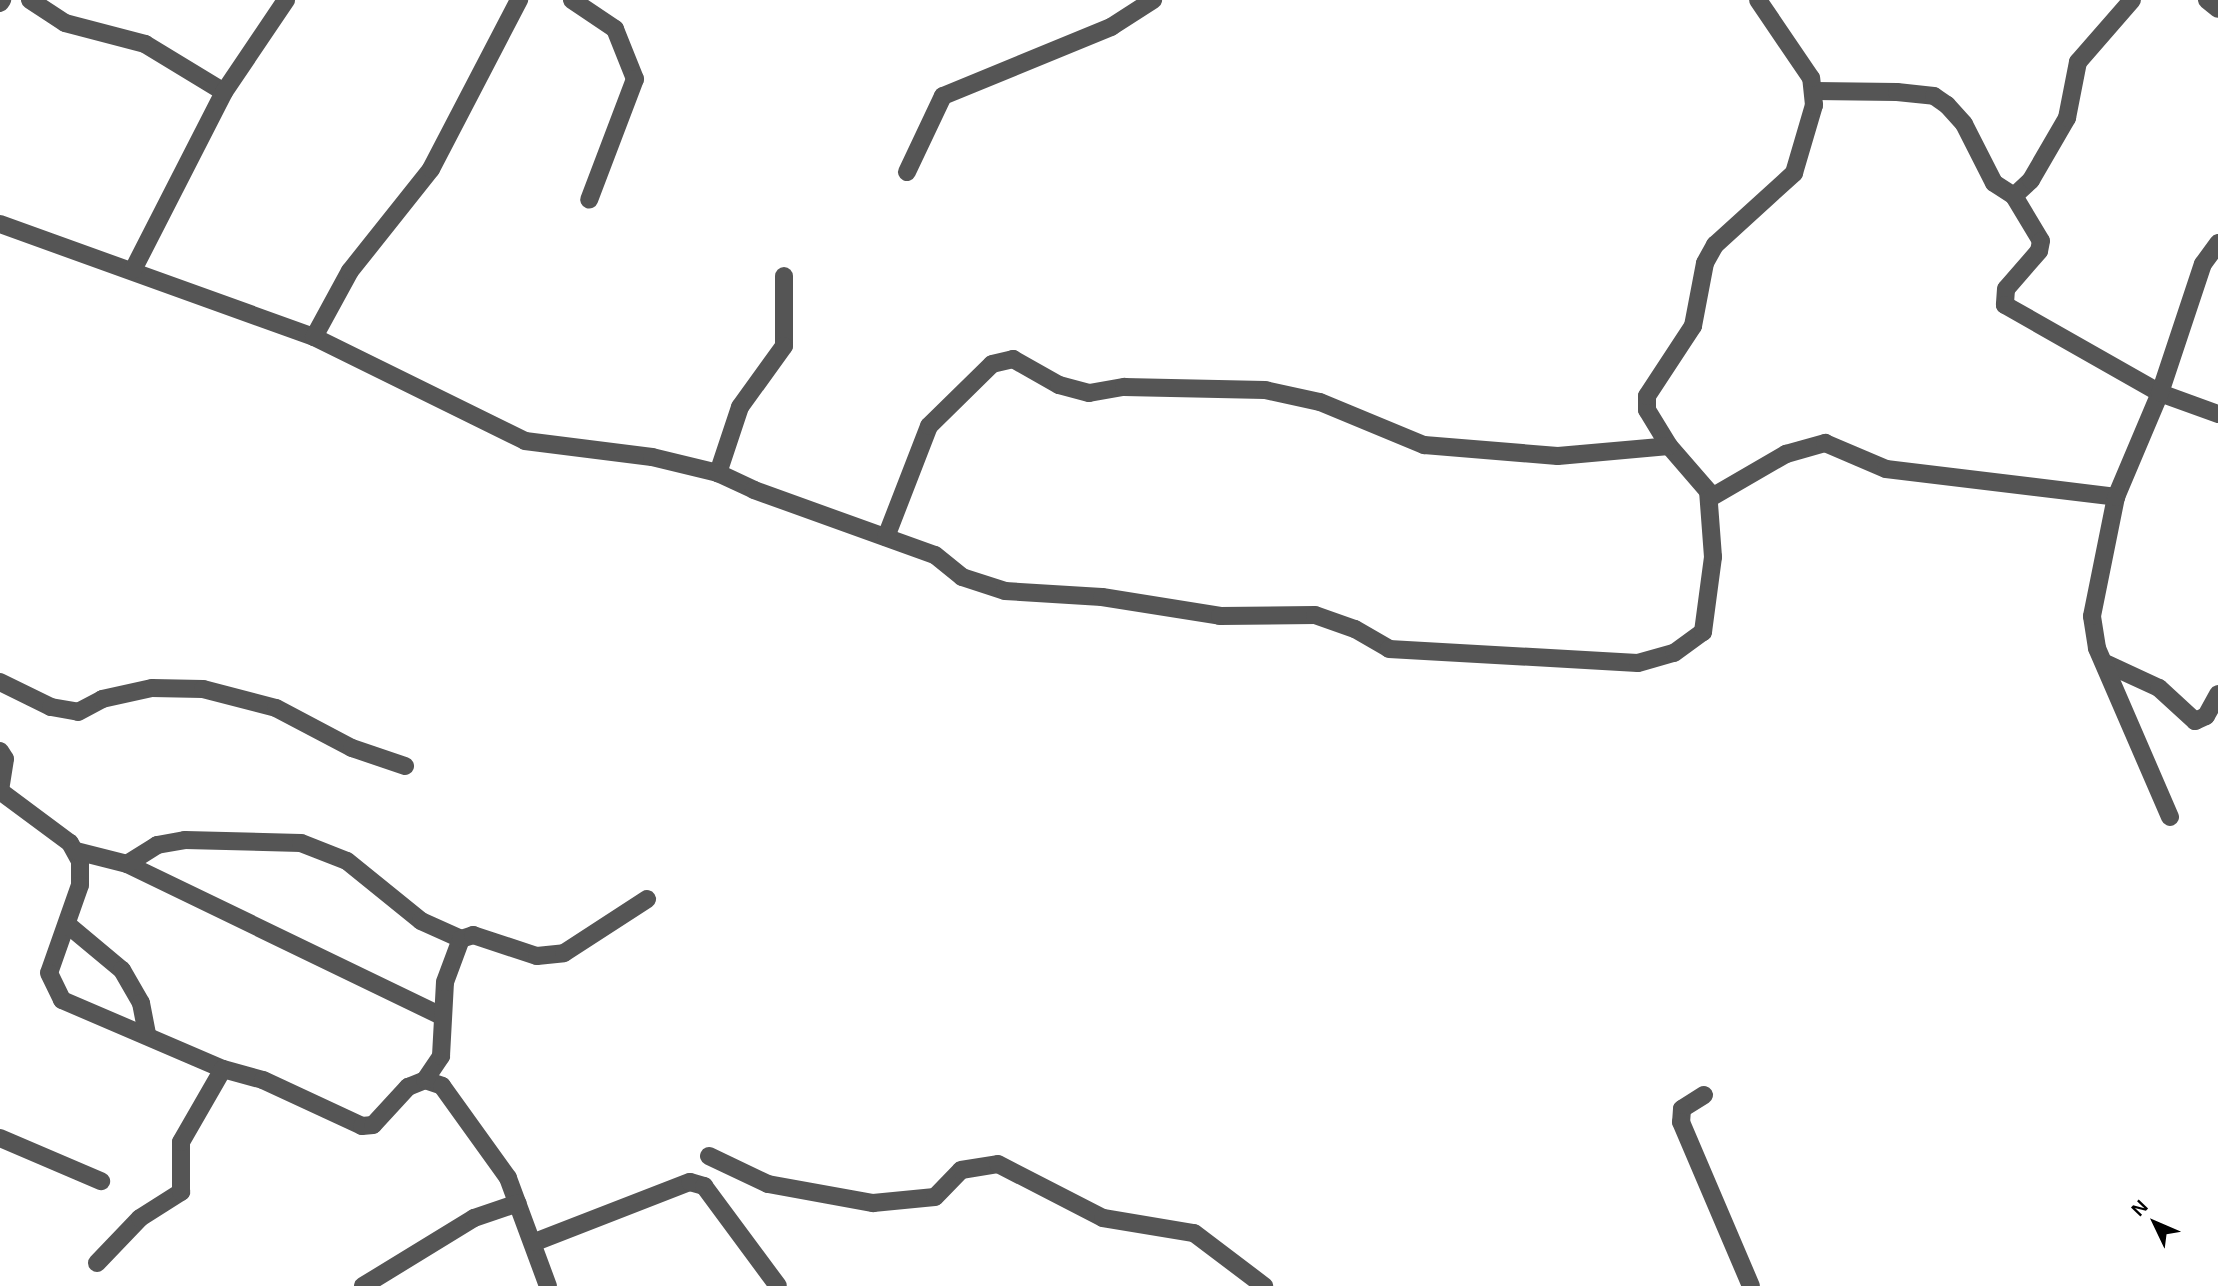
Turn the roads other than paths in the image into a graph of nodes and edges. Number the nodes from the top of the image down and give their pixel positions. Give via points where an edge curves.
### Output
1 (30, 0) edge
2 (286, 0) edge
3 (519, 0) edge
4 (572, 0) edge
5 (1153, 0) edge
6 (1758, 0) edge
7 (2132, 0) edge
8 (2207, 0) edge
9 (2218, 9) edge
10 (1815, 91) junction
11 (224, 92) junction
12 (907, 172) dead end
13 (2014, 196) junction
14 (589, 200) dead end
15 (0, 224) edge
16 (2218, 243) edge
17 (133, 270) junction
18 (784, 276) dead end
19 (314, 337) junction
20 (2160, 393) junction
21 (2218, 414) edge
22 (1669, 446) junction
23 (718, 473) junction
24 (2116, 497) junction
25 (1710, 498) junction
26 (886, 537) junction
27 (2108, 664) junction
28 (0, 682) edge
29 (2218, 694) edge
30 (0, 751) edge
31 (405, 766) dead end
32 (0, 791) edge
33 (2170, 817) dead end
34 (76, 851) junction
35 (127, 864) junction
36 (647, 899) dead end
37 (68, 925) junction
38 (461, 939) junction
39 (441, 1016) junction
40 (147, 1033) junction
41 (223, 1069) junction
42 (425, 1080) junction
43 (1704, 1095) dead end
44 (0, 1138) edge
45 (709, 1156) dead end
46 (101, 1181) dead end
47 (518, 1203) junction
48 (534, 1242) junction
49 (97, 1264) dead end
50 (363, 1286) edge
51 (548, 1286) edge
52 (778, 1286) edge
53 (1264, 1286) edge
54 (1751, 1286) edge

1 - 11 street via 65,23 145,44
2 - 11 street
3 - 19 street via 431,169 350,271
4 - 14 street via 615,29 635,79
5 - 12 street via 1111,27 943,96
6 - 10 street
7 - 13 street via 2078,62 2067,118 2031,180
8 - 9 street
10 - 13 street via 1934,96 1964,124 1994,183
10 - 22 street via 1797,167 1715,245 1705,263 1693,326 1647,396 1647,410
11 - 17 street
13 - 20 street via 2041,245 2006,289 2006,305
15 - 17 street
16 - 20 street via 2203,264
17 - 19 street
18 - 23 street via 784,345 740,407
19 - 23 street via 525,442 652,457
20 - 21 street
20 - 24 street
22 - 25 street
22 - 26 street via 1558,456 1423,445 1320,402 1265,390 1124,387 1089,393 1059,385 1013,359 992,364 929,426
23 - 26 street via 840,524
24 - 25 street via 1886,469 1825,443 1786,454
24 - 27 street via 2092,616 2096,648
25 - 26 street via 1711,599 1703,632 1674,653 1639,663 1389,649 1355,629 1315,615 1220,616 1102,597 1004,591 962,577 934,555
27 - 29 street via 2159,688 2194,721 2206,716
27 - 33 street
28 - 31 street via 51,707 78,712 102,699 152,688 203,688 276,708 352,748
30 - 32 street via 5,759
32 - 34 street
34 - 35 street
34 - 37 street via 80,885
35 - 38 street via 157,845 185,841 301,843 347,861 421,921
35 - 39 street
36 - 38 street via 564,953 537,956 473,935
37 - 40 street via 122,970 141,1003
37 - 40 street via 49,973 52,989 62,1000
38 - 39 street via 450,957
39 - 42 street via 441,1056
40 - 41 street
41 - 42 street via 263,1080 362,1126 373,1125 394,1100
41 - 49 street via 181,1142 181,1192 140,1218
42 - 47 street via 454,1098
43 - 54 street via 1682,1109 1681,1122
44 - 46 street
45 - 53 street via 768,1184 873,1203 935,1196 961,1170 998,1164 1103,1218 1194,1233
47 - 48 street
47 - 50 street via 474,1219
48 - 51 street
48 - 52 street via 690,1182 704,1186

